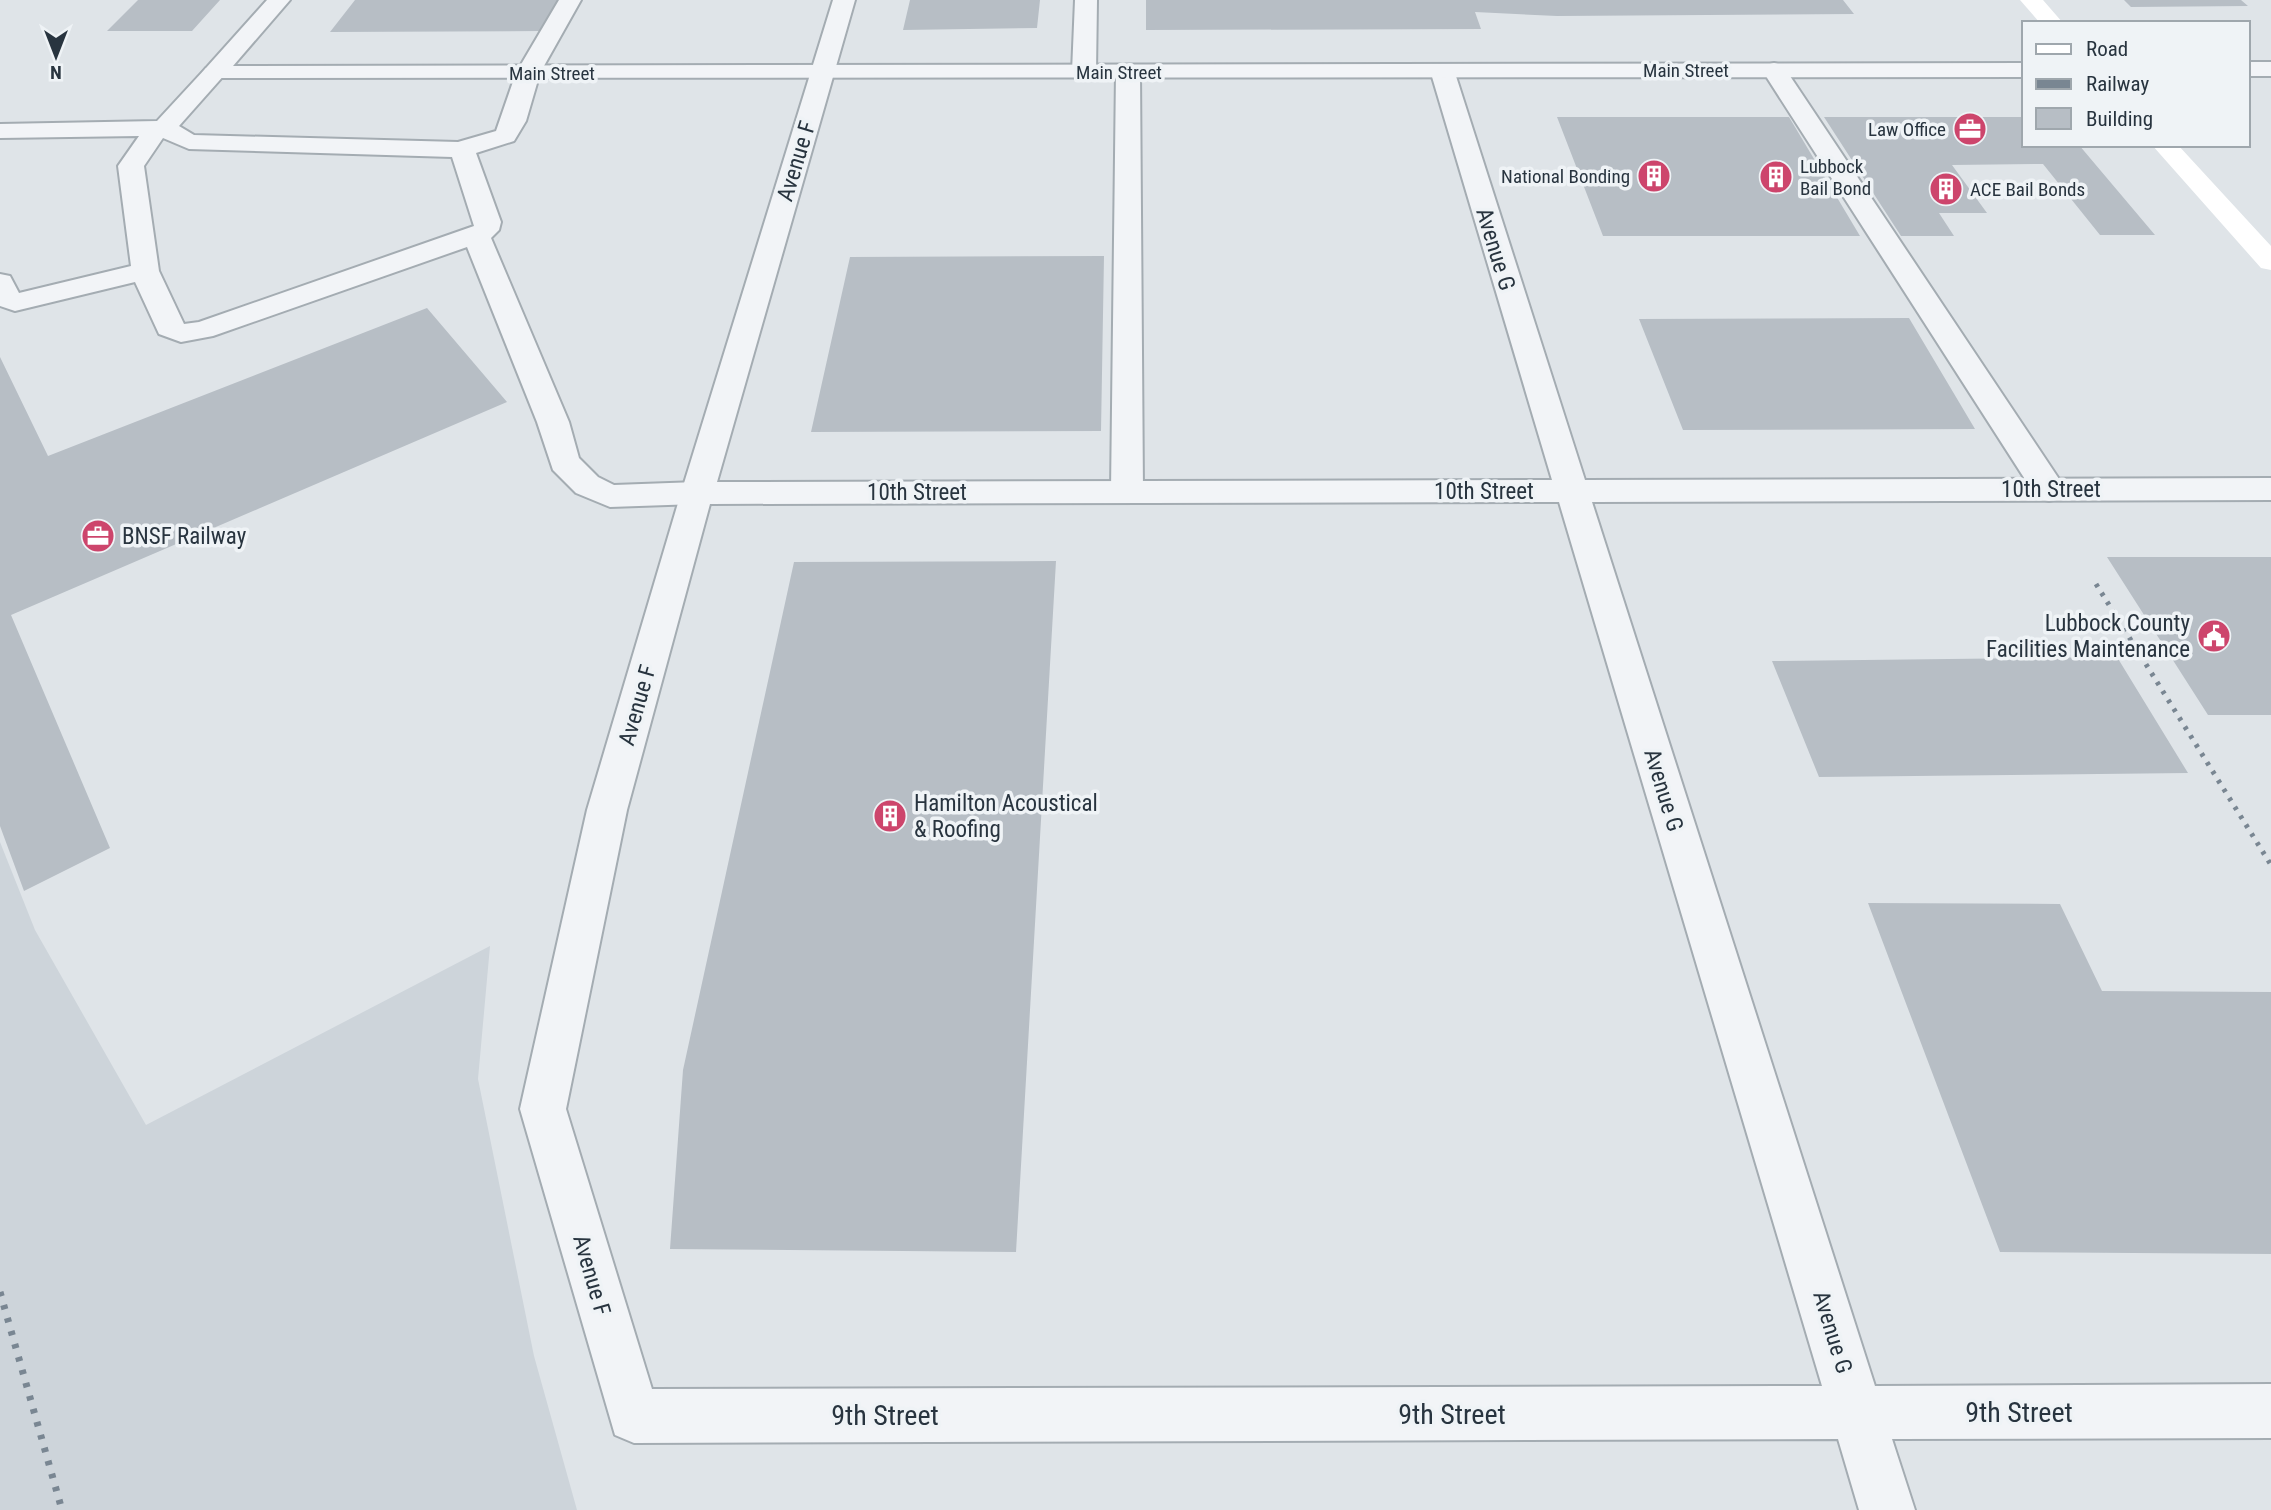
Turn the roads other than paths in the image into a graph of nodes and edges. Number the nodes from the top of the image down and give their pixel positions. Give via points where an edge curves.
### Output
1 (279, 0) edge
2 (570, 0) edge
3 (844, 0) edge
4 (1086, 0) edge
5 (2031, 0) edge
6 (2050, 21) edge
7 (2250, 69) edge
8 (2271, 69) edge
9 (1442, 70) junction
10 (1774, 70) junction
11 (2022, 70) edge
12 (1084, 72) junction
13 (1128, 72) junction
14 (214, 73) junction
15 (528, 73) junction
16 (822, 73) junction
17 (160, 130) junction
18 (0, 131) edge
19 (2166, 147) edge
20 (459, 150) junction
21 (476, 236) junction
22 (2271, 261) edge
23 (145, 271) junction
24 (8, 292) edge
25 (2271, 489) edge
26 (1571, 490) junction
27 (2049, 490) junction
28 (1127, 491) junction
29 (697, 493) junction
30 (2271, 1411) edge
31 (1858, 1413) junction
32 (634, 1416) joint
33 (1887, 1510) edge

1 - 14 street
2 - 15 street
3 - 16 street, Avenue F
4 - 12 street
5 - 6 main road
7 - 8 street
9 - 10 street, Main Street
9 - 13 street, Main Street
9 - 26 street, Avenue G
10 - 11 street, Main Street
10 - 27 street
12 - 13 street, Main Street
12 - 16 street, Main Street
13 - 28 street
14 - 15 street, Main Street
14 - 17 street
15 - 16 street, Main Street
15 - 20 street via 505,136
16 - 29 street, Avenue F
17 - 18 street
17 - 20 street via 189,142
17 - 23 street via 131,166
19 - 22 main road
20 - 21 street via 466,156 488,222 486,230
21 - 23 street via 203,330 181,333 169,328
21 - 29 street, 10th Street via 553,422 564,462 587,485 610,496
23 - 24 street
25 - 27 street, 10th Street
26 - 27 street, 10th Street
26 - 28 street, 10th Street
26 - 31 street, Avenue G
28 - 29 street, 10th Street
29 - 32 street, Avenue F via 607,810 543,1109
30 - 31 street, 9th Street
31 - 32 street, 9th Street
31 - 33 street, Avenue G

